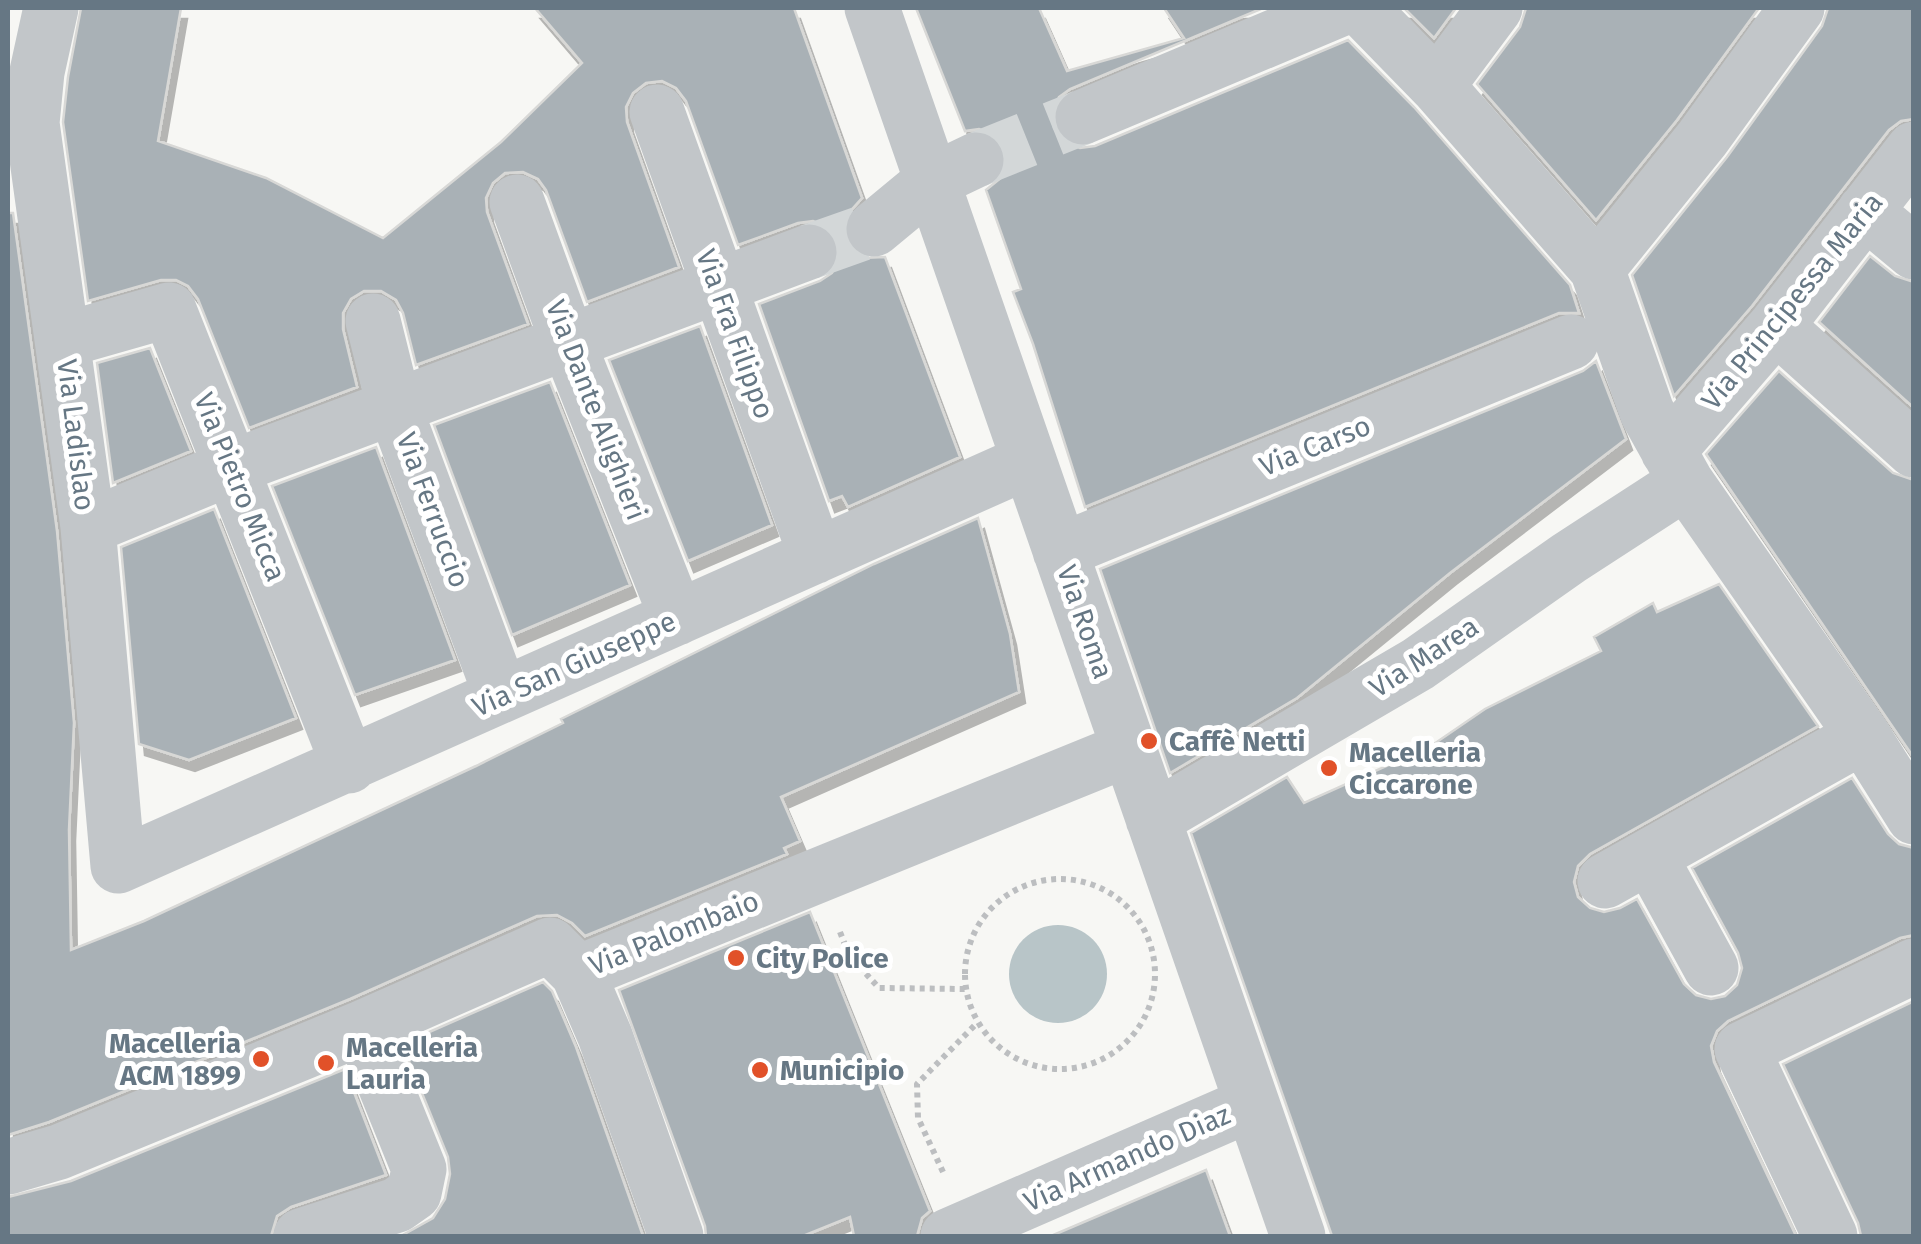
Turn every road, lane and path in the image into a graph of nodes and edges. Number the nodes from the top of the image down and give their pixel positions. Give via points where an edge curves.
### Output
1 (872, 8) edge
2 (1343, 8) edge
3 (1361, 8) edge
4 (1495, 8) edge
5 (1797, 8) edge
6 (35, 25) edge
7 (1437, 86) junction
8 (657, 112) dead end
9 (1083, 117) tunnel mouth
10 (1914, 149) edge
11 (954, 170) junction
12 (518, 202) dead end
13 (1865, 212) junction
14 (874, 229) tunnel mouth
15 (809, 252) tunnel mouth
16 (1914, 252) edge
17 (1597, 269) junction
18 (716, 285) junction
19 (373, 322) dead end
20 (1776, 326) junction
21 (64, 340) junction
22 (568, 342) junction
23 (1570, 342) dead end
24 (395, 408) junction
25 (1914, 450) edge
26 (1029, 461) junction
27 (1677, 466) junction
28 (233, 467) junction
29 (88, 527) junction
30 (1060, 551) junction
31 (816, 556) junction
32 (678, 618) junction
33 (501, 695) junction
34 (1863, 736) junction
35 (1128, 750) junction
36 (349, 766) junction
37 (1914, 817) edge
38 (1153, 819) junction
39 (118, 866) joint
40 (831, 868) junction
41 (1914, 966) edge
42 (1712, 968) dead end
43 (578, 973) junction
44 (965, 989) junction
45 (977, 1023) junction
46 (362, 1028) junction
47 (1252, 1104) junction
48 (8, 1167) edge
49 (968, 1232) edge
50 (302, 1236) edge
51 (676, 1236) edge
52 (1298, 1236) edge
53 (1830, 1236) edge

1 - 11 street, Via Roma
2 - 9 street
3 - 7 street
4 - 7 street
5 - 17 street
6 - 21 street, Via Ladislao via 32,123
7 - 17 street
8 - 18 street, Via Fra Filippo
10 - 13 street, Via Principessa Maria
11 - 14 street
11 - 26 street, Via Roma
12 - 22 street, Via Dante Alighieri
13 - 16 street
13 - 20 street, Via Principessa Maria
15 - 18 street
17 - 27 street via 1647,412
18 - 22 street
18 - 31 street, Via Fra Filippo
19 - 24 street, Via Ferruccio
20 - 25 street
20 - 27 street, Via Principessa Maria
21 - 28 street, Via Pietro Micca via 168,310
21 - 29 street, Via Ladislao
22 - 24 street
22 - 32 street, Via Dante Alighieri
23 - 30 street, Via Carso
24 - 28 street
24 - 33 street, Via Ferruccio
26 - 30 street, Via Roma
26 - 31 street, Via San Giuseppe
27 - 34 street
27 - 38 street, Via Marea via 1568,558 1418,664
28 - 29 street
28 - 36 street, Via Pietro Micca
29 - 39 street, Via Ladislao
30 - 35 street, Via Roma
31 - 32 street, Via San Giuseppe
32 - 33 street, Via San Giuseppe
33 - 36 street, Via San Giuseppe
34 - 37 street
34 - 42 street via 1628,869
35 - 38 street, Via Roma
35 - 40 street, Via Palombaio
36 - 39 street, Via San Giuseppe
38 - 47 street, Via Roma
40 - 43 street, Via Palombaio
40 - 44 path via 831,908 849,955 879,988
41 - 53 street via 1742,1049
43 - 46 street, Via Palombaio via 550,945
43 - 51 street
44 - 45 path
44 - 45 path via 966,956 977,925 998,900 1028,883 1060,878 1093,884 1122,900 1143,925 1154,956 1154,989 1143,1021 1094,1064 1061,1070 1028,1064 1000,1048
45 - 49 path via 917,1084 918,1118
46 - 48 street, Via Palombaio
46 - 50 street via 419,1169 414,1193
47 - 49 street, Via Armando Diaz
47 - 52 street, Via Roma

